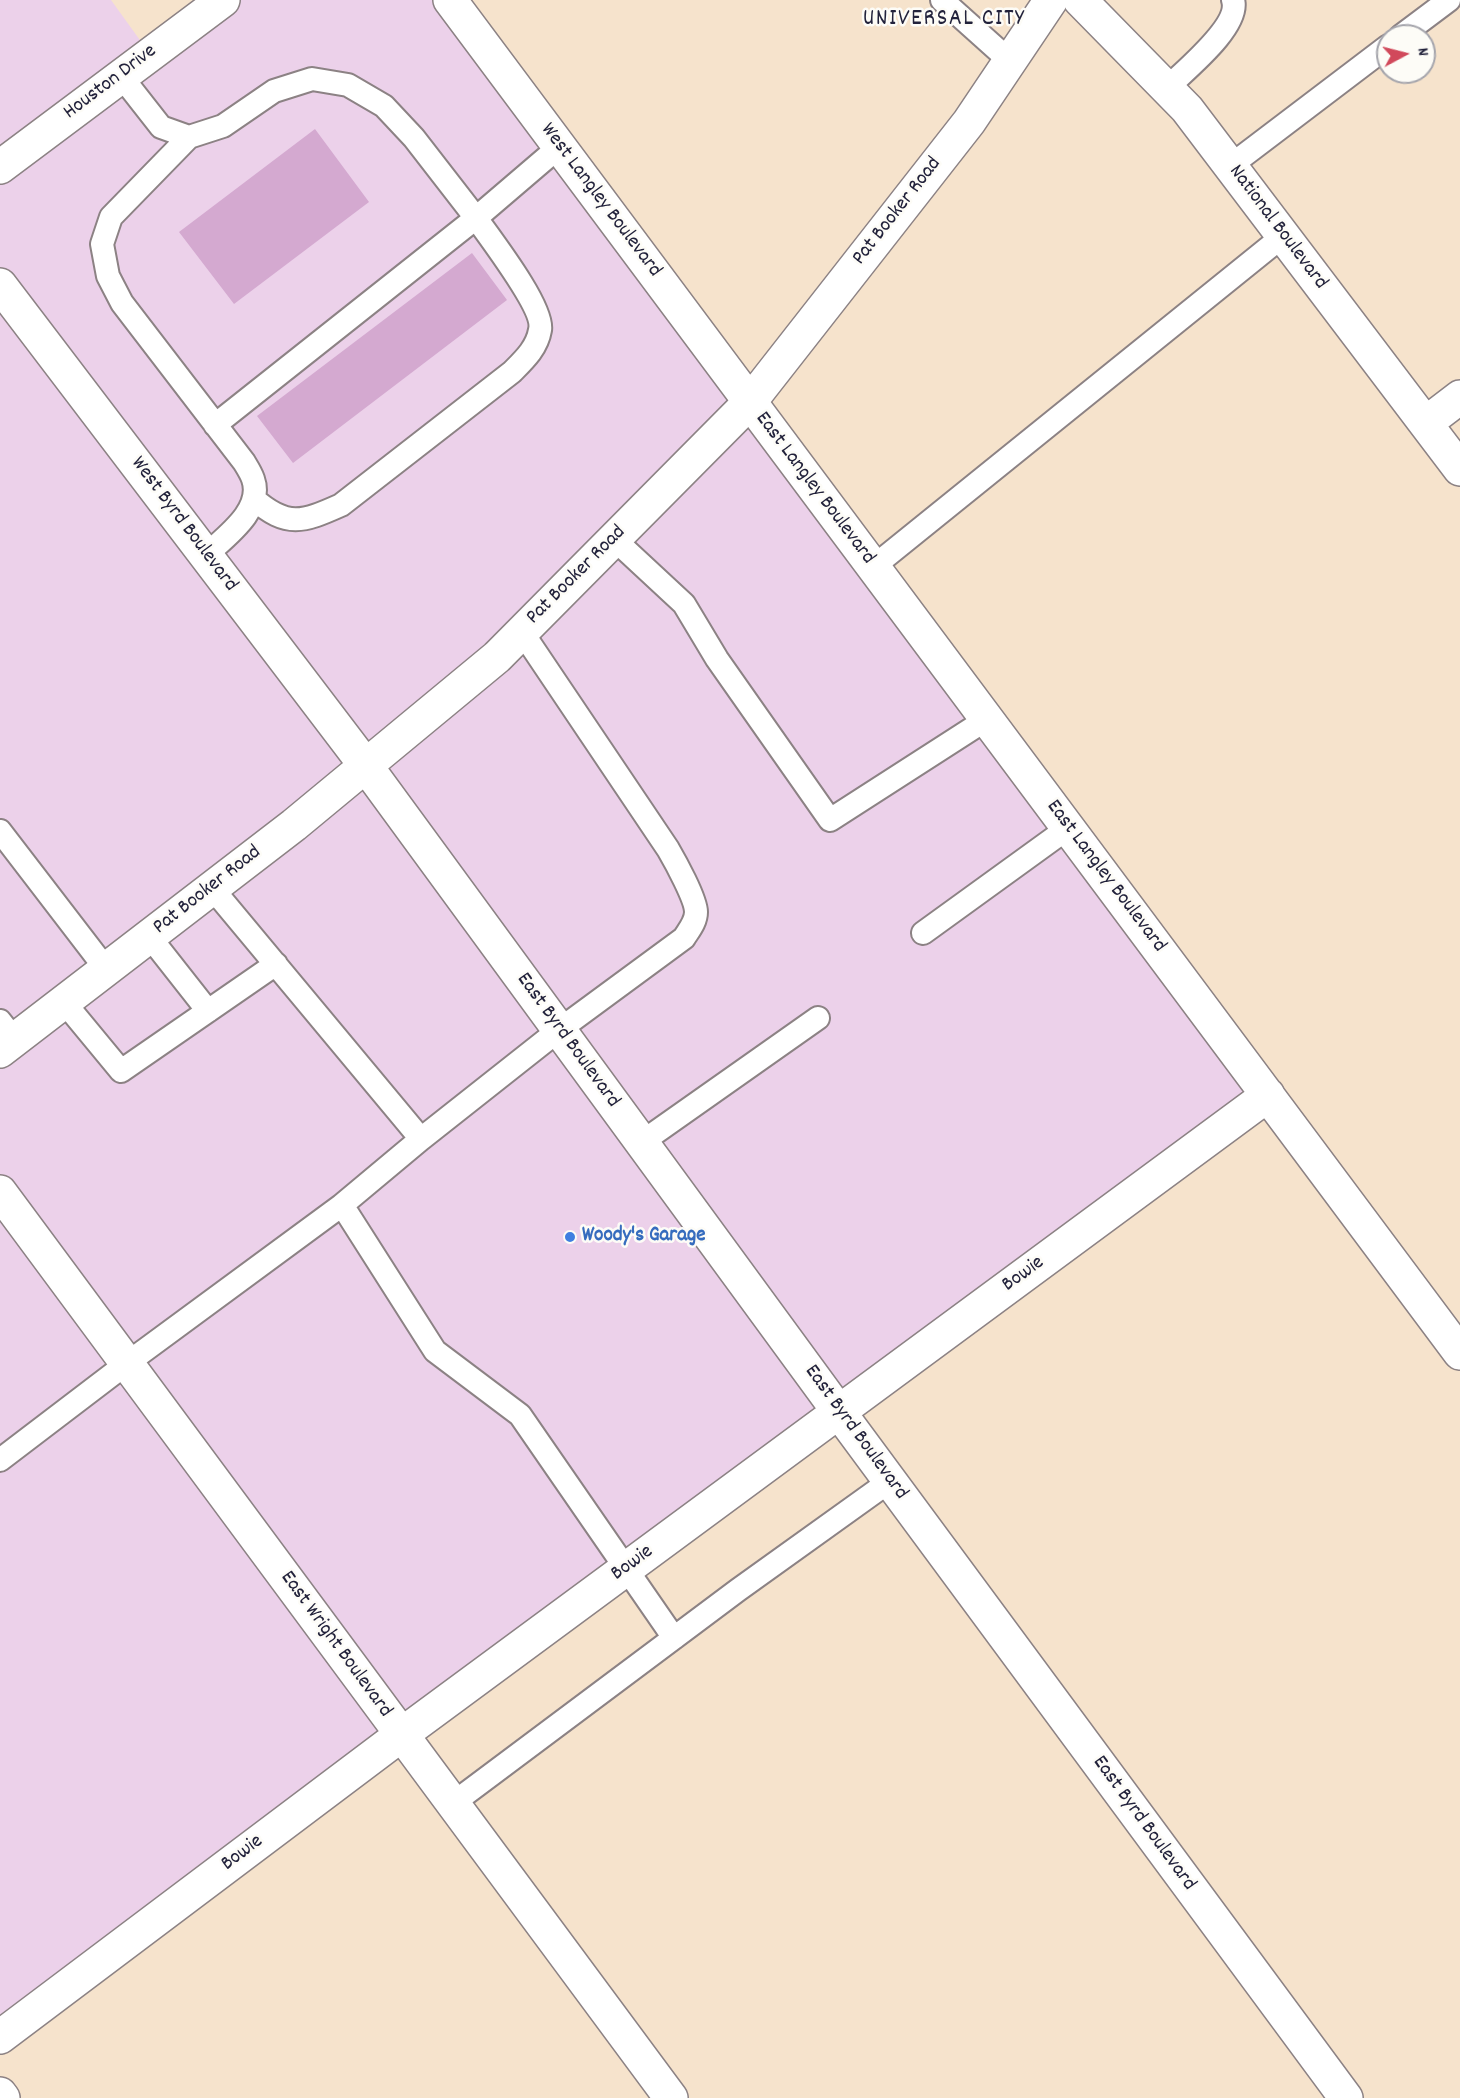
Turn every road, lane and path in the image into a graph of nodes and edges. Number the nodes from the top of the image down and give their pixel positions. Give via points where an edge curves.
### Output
1 (223, 0) edge
2 (450, 0) edge
3 (942, 0) edge
4 (1051, 0) edge
5 (1080, 0) edge
6 (1233, 0) edge
7 (1449, 0) edge
8 (1417, 24) edge
9 (1376, 55) edge
10 (1010, 61) junction
11 (121, 76) junction
12 (1167, 88) junction
13 (189, 137) junction
14 (559, 147) junction
15 (1230, 166) junction
16 (0, 167) edge
17 (476, 218) junction
18 (1283, 236) junction
19 (0, 285) edge
20 (1460, 397) edge
21 (749, 403) junction
22 (1425, 423) junction
23 (215, 425) junction
24 (1460, 469) edge
25 (254, 499) junction
26 (614, 539) junction
27 (206, 555) junction
28 (873, 567) junction
29 (522, 632) junction
30 (987, 719) junction
31 (366, 766) junction
32 (1068, 828) junction
33 (0, 831) edge
34 (212, 888) junction
35 (922, 933) dead end
36 (149, 936) junction
37 (276, 964) junction
38 (106, 969) junction
39 (64, 1002) junction
40 (208, 1011) junction
41 (818, 1018) dead end
42 (559, 1029) junction
43 (5, 1037) edge
44 (1268, 1095) junction
45 (421, 1139) junction
46 (642, 1142) junction
47 (0, 1192) edge
48 (342, 1205) junction
49 (1460, 1353) edge
50 (126, 1364) junction
51 (839, 1412) junction
52 (0, 1460) edge
53 (890, 1481) junction
54 (627, 1568) junction
55 (674, 1638) junction
56 (401, 1735) junction
57 (452, 1804) junction
58 (0, 2037) edge
59 (0, 2094) edge
60 (3, 2098) edge
61 (670, 2098) edge
62 (1346, 2098) edge

1 - 11 street, Houston Drive
2 - 14 street, West Langley Boulevard
3 - 10 lane
4 - 10 street, Pat Booker Road
5 - 12 street, National Boulevard
6 - 12 lane via 1229,24
7 - 8 lane
9 - 15 lane
10 - 21 street, Pat Booker Road via 969,122
11 - 13 lane via 161,127
11 - 16 street, Houston Drive
12 - 15 street, National Boulevard
13 - 17 lane via 223,126 274,91 312,79 348,86 384,106
13 - 23 lane via 111,216 102,244 108,276 122,303
14 - 17 lane
14 - 21 street, West Langley Boulevard
15 - 18 street, National Boulevard
17 - 23 lane
17 - 25 lane via 532,301 541,329 532,352 512,372 341,505 318,516 294,520 271,513
18 - 22 street, National Boulevard
18 - 28 lane
19 - 27 street, West Byrd Boulevard
20 - 22 street
21 - 26 street, Pat Booker Road
21 - 28 street, East Langley Boulevard
22 - 24 street, National Boulevard
23 - 25 lane via 244,462 254,481
25 - 27 lane via 244,520
26 - 29 street, Pat Booker Road
26 - 30 lane via 684,604 830,820
27 - 31 street, West Byrd Boulevard
28 - 30 street, East Langley Boulevard
29 - 31 street, Pat Booker Road
29 - 42 lane via 668,849 696,911 684,938
30 - 32 street, East Langley Boulevard
31 - 34 street, Pat Booker Road
31 - 42 street, East Byrd Boulevard
32 - 35 lane
32 - 44 street, East Langley Boulevard
33 - 38 lane
34 - 36 street, Pat Booker Road
34 - 37 lane
36 - 38 street, Pat Booker Road
36 - 40 lane
37 - 40 lane
37 - 45 lane
38 - 39 street, Pat Booker Road
39 - 40 lane via 121,1071
39 - 43 street, Pat Booker Road
41 - 46 lane
42 - 45 lane
42 - 46 street, East Byrd Boulevard
44 - 49 street, East Langley Boulevard
44 - 51 street, Bowie
45 - 48 lane
46 - 51 street, East Byrd Boulevard
47 - 50 street, East Wright Boulevard
48 - 50 lane
48 - 54 lane via 435,1351 520,1415
50 - 52 lane
50 - 56 street, East Wright Boulevard
51 - 53 street, East Byrd Boulevard
51 - 54 street, Bowie
53 - 55 lane
53 - 62 street, East Byrd Boulevard
54 - 55 lane
54 - 56 street, Bowie
55 - 57 lane
56 - 57 street, East Wright Boulevard
56 - 58 street, Bowie
57 - 61 street, East Wright Boulevard
59 - 60 street

